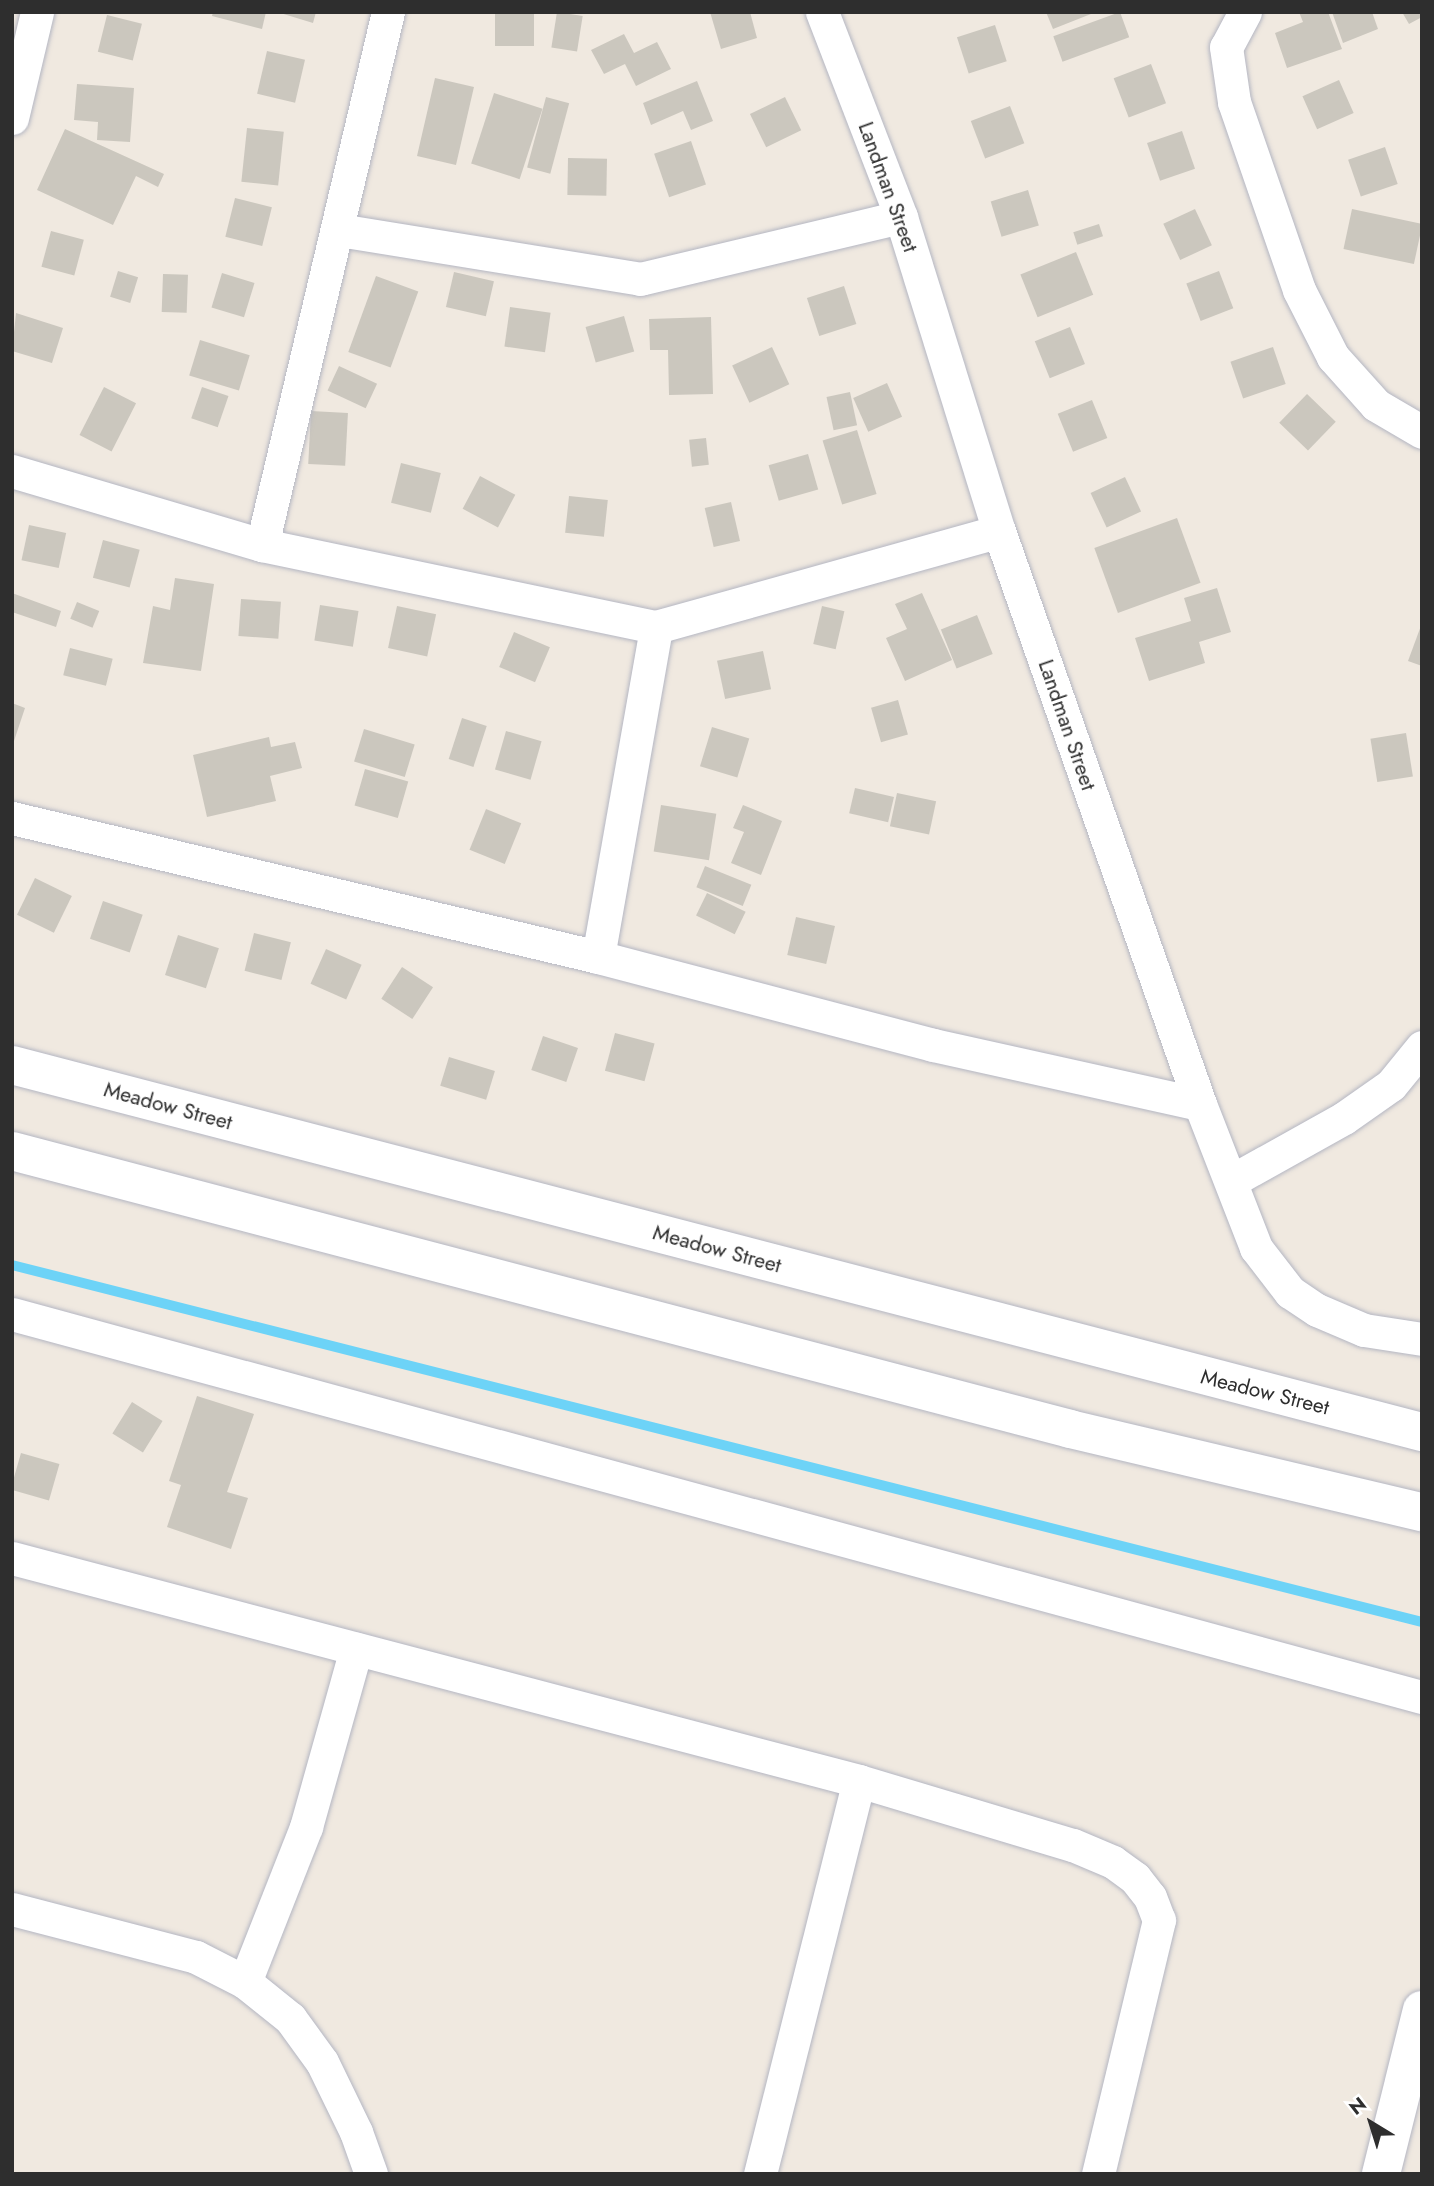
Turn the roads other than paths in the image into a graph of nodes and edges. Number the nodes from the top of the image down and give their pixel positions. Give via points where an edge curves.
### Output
1 (37, 12) edge
2 (388, 12) edge
3 (821, 12) edge
4 (1245, 12) edge
5 (12, 118) edge
6 (901, 218) junction
7 (339, 230) junction
8 (1422, 432) edge
9 (12, 471) edge
10 (999, 531) junction
11 (262, 545) junction
12 (656, 627) junction
13 (12, 818) edge
14 (598, 957) junction
15 (1422, 1047) edge
16 (12, 1065) edge
17 (1200, 1104) junction
18 (12, 1152) edge
19 (1233, 1180) junction
20 (12, 1314) edge
21 (1422, 1339) edge
22 (1422, 1432) edge
23 (1422, 1512) edge
24 (12, 1558) edge
25 (356, 1649) junction
26 (1422, 1697) edge
27 (859, 1781) junction
28 (12, 1909) edge
29 (244, 1982) junction
30 (1422, 2010) edge
31 (371, 2174) edge
32 (760, 2174) edge
33 (1098, 2174) edge
34 (1381, 2174) edge

1 - 5 street
2 - 7 street
3 - 6 street, Landman Street
4 - 8 street via 1226,47 1234,102 1299,290 1333,357 1376,404
6 - 7 street via 640,279
6 - 10 street, Landman Street
7 - 11 street
9 - 11 street
10 - 12 street
10 - 17 street, Landman Street
11 - 12 street
12 - 14 street
13 - 14 street
14 - 17 street via 933,1045
15 - 19 street via 1391,1085 1344,1118
16 - 22 street, Meadow Street
17 - 19 street, Landman Street
18 - 23 street via 1070,1429
19 - 21 street, Landman Street via 1256,1248 1290,1292 1317,1310 1364,1330
20 - 26 street
24 - 25 street
25 - 27 street
25 - 29 street via 306,1827
27 - 32 street
27 - 33 street via 1073,1845 1113,1862 1150,1897 1158,1920
28 - 29 street via 196,1957
29 - 31 street via 290,2018 321,2062
30 - 34 street

